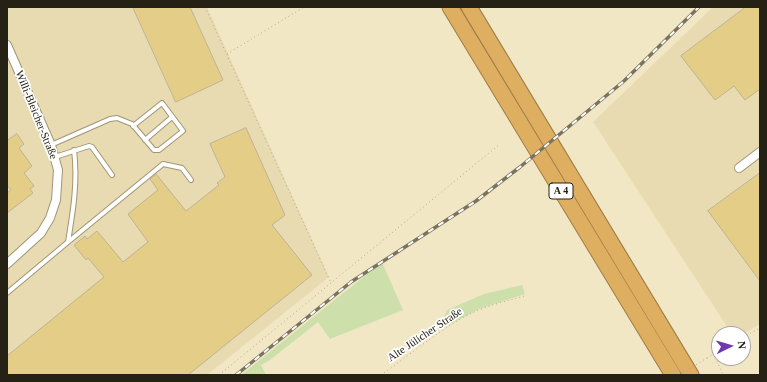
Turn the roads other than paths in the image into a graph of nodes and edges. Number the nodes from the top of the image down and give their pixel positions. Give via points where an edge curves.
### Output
1 (450, 7) edge
2 (469, 7) edge
3 (7, 45) edge
4 (172, 117) junction
5 (133, 126) junction
6 (145, 140) junction
7 (51, 145) junction
8 (74, 150) junction
9 (760, 152) edge
10 (55, 158) junction
11 (739, 168) dead end
12 (112, 175) dead end
13 (191, 180) dead end
14 (68, 242) junction
15 (7, 264) edge
16 (7, 293) edge
17 (673, 375) edge
18 (691, 375) edge

1 - 17 highway, A 4
2 - 18 highway, A 4
3 - 7 street, Willi-Bleicher-Straße
4 - 5 lane via 162,103
4 - 6 lane
4 - 6 lane via 183,130 156,151
5 - 6 lane
5 - 7 lane via 124,120 110,119
7 - 10 street, Willi-Bleicher-Straße
8 - 10 lane
8 - 12 lane via 92,147
8 - 14 lane via 75,199
9 - 11 street
10 - 15 street, Willi-Bleicher-Straße via 58,185 50,218 41,233
13 - 14 lane via 182,168 163,164
14 - 16 lane

